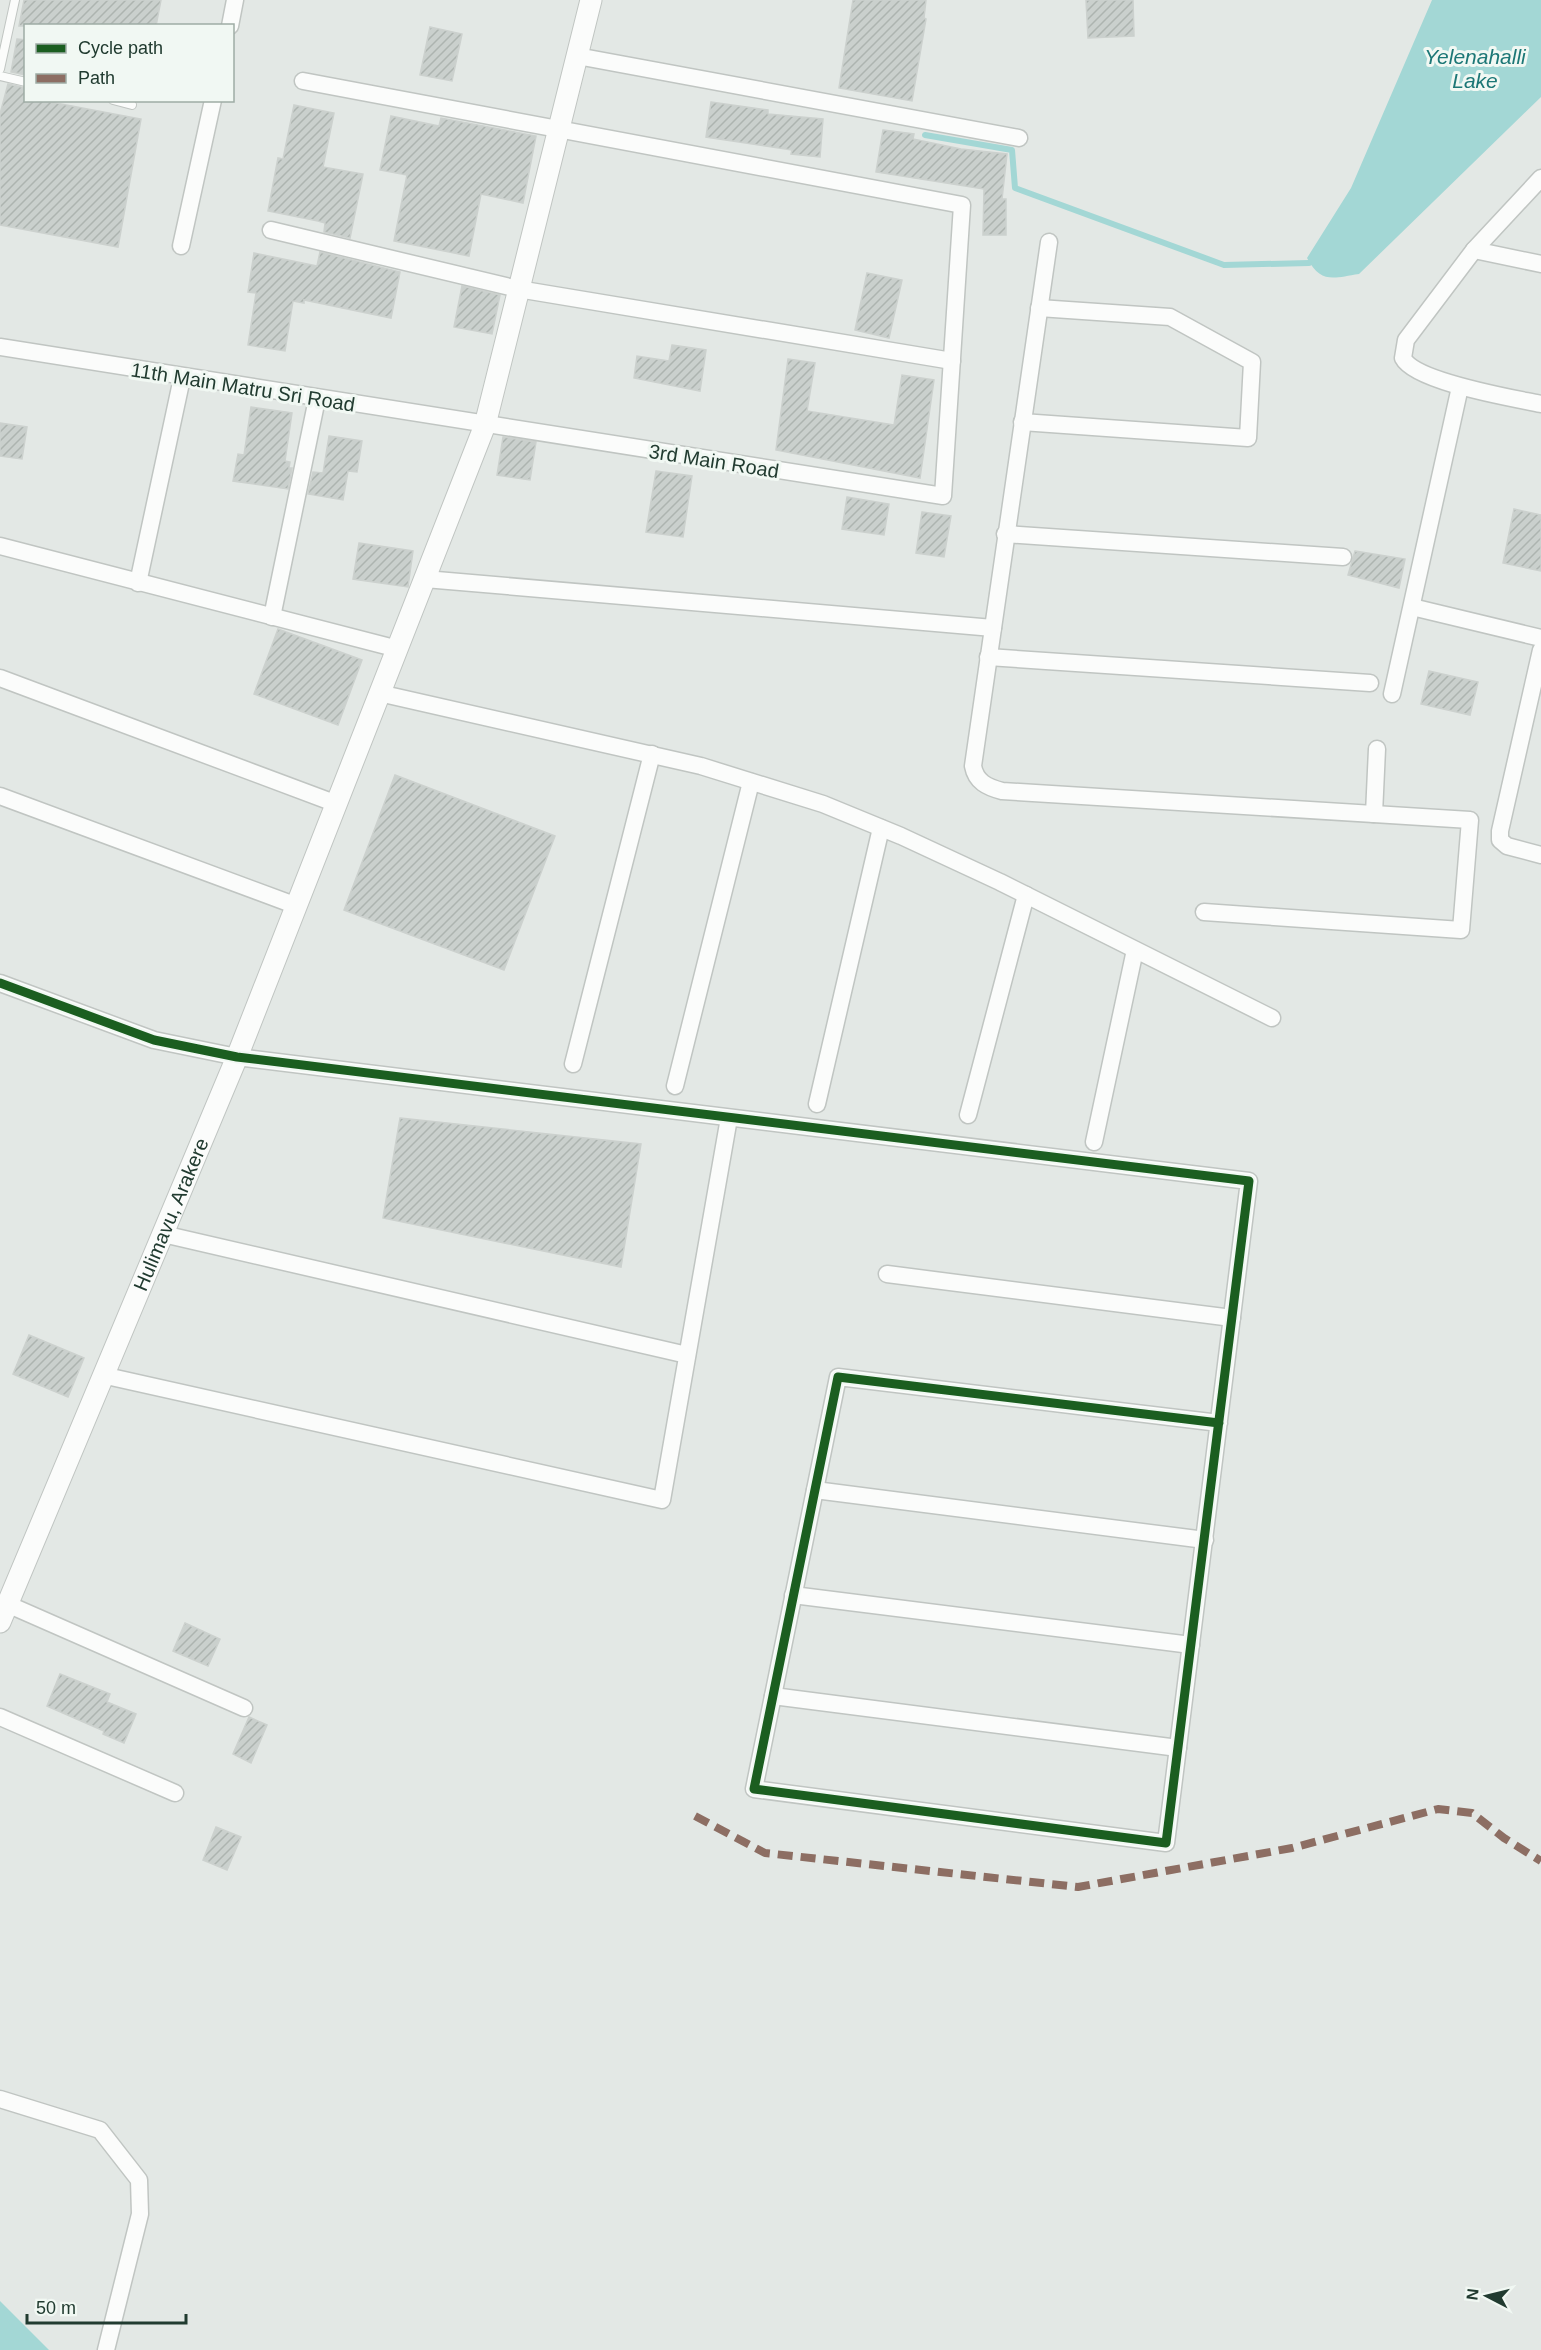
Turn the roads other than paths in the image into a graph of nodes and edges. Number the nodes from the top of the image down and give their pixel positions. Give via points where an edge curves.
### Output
1 (15, 0) edge
2 (235, 0) edge
3 (591, 0) edge
4 (230, 24) edge
5 (577, 56) junction
6 (0, 69) edge
7 (0, 76) edge
8 (303, 81) dead end
9 (24, 82) edge
10 (121, 102) edge
11 (213, 102) edge
12 (132, 105) dead end
13 (558, 129) junction
14 (1019, 138) dead end
15 (1541, 178) edge
16 (271, 230) dead end
17 (1049, 242) dead end
18 (181, 246) dead end
19 (1474, 250) junction
20 (1541, 264) edge
21 (519, 289) junction
22 (1039, 308) junction
23 (0, 347) edge
24 (952, 361) junction
25 (182, 378) junction
26 (1460, 387) junction
27 (317, 399) junction
28 (1541, 404) edge
29 (1022, 422) junction
30 (485, 425) junction
31 (1005, 534) junction
32 (0, 546) edge
33 (1343, 557) dead end
34 (425, 579) junction
35 (138, 583) junction
36 (1412, 607) junction
37 (272, 617) junction
38 (993, 628) junction
39 (1541, 638) edge
40 (398, 649) junction
41 (1541, 650) edge
42 (988, 657) junction
43 (0, 678) edge
44 (1370, 683) dead end
45 (379, 693) junction
46 (1392, 694) dead end
47 (1377, 749) dead end
48 (652, 754) junction
49 (751, 782) junction
50 (0, 796) edge
51 (337, 804) junction
52 (1374, 814) junction
53 (881, 828) junction
54 (1541, 855) edge
55 (1026, 895) junction
56 (297, 906) junction
57 (1204, 912) dead end
58 (1136, 950) junction
59 (0, 983) edge
60 (1272, 1018) dead end
61 (237, 1057) junction
62 (573, 1064) dead end
63 (675, 1086) dead end
64 (817, 1104) dead end
65 (968, 1115) dead end
66 (729, 1118) junction
67 (1094, 1142) dead end
68 (163, 1234) junction
69 (887, 1274) dead end
70 (1232, 1318) junction
71 (687, 1355) junction
72 (102, 1375) junction
73 (1220, 1423) junction
74 (815, 1490) junction
75 (1205, 1540) junction
76 (794, 1595) junction
77 (4, 1613) edge
78 (1191, 1645) junction
79 (773, 1696) junction
80 (244, 1708) dead end
81 (0, 1717) edge
82 (1178, 1748) junction
83 (175, 1793) dead end
84 (0, 2099) edge
85 (106, 2350) edge

1 - 6 lane
2 - 4 street
3 - 5 street, Hulimavu, Arakere
5 - 13 street, Hulimavu, Arakere
5 - 14 street
7 - 9 lane
8 - 13 street
10 - 12 lane
11 - 18 street
13 - 21 street, Hulimavu, Arakere
13 - 24 street via 962,205
15 - 19 street
16 - 21 street
17 - 22 street
19 - 20 street
19 - 26 street via 1406,340 1403,350 1403,358 1411,369
21 - 24 street
21 - 30 street, Hulimavu, Arakere
22 - 29 street
22 - 29 street via 1170,318 1252,362 1248,438
23 - 25 street, 11th Main Matru Sri Road
24 - 30 street, 3rd Main Road via 943,496
25 - 27 street, 11th Main Matru Sri Road
25 - 35 street
26 - 28 street
26 - 36 street
27 - 30 street, 11th Main Matru Sri Road
27 - 37 street
29 - 31 street
30 - 34 street, Hulimavu, Arakere
31 - 33 street
31 - 38 street
32 - 35 street
34 - 38 street
34 - 40 street, Hulimavu, Arakere
35 - 37 street
36 - 39 street
36 - 46 street
37 - 40 street
38 - 42 street
40 - 45 street, Hulimavu, Arakere
41 - 54 street via 1500,840
42 - 44 street
42 - 52 street via 972,766 984,786 1002,791
43 - 51 street
45 - 48 street
45 - 51 street, Hulimavu, Arakere
47 - 52 street
48 - 49 street
48 - 62 street
49 - 53 street via 823,804
49 - 63 street
50 - 56 street
51 - 56 street, Hulimavu, Arakere
52 - 57 street via 1470,820 1461,930
53 - 55 street
53 - 64 street
55 - 58 street
55 - 65 street
56 - 61 street, Hulimavu, Arakere
58 - 60 street
58 - 67 street
59 - 61 street via 154,1040
61 - 66 street
61 - 68 street, Hulimavu, Arakere
66 - 70 street via 1249,1181
66 - 71 street
68 - 71 street
68 - 72 street, Hulimavu, Arakere
69 - 70 street
70 - 73 street
71 - 72 street via 662,1500
72 - 77 street, Hulimavu, Arakere
73 - 74 street via 838,1377
73 - 75 street
74 - 75 street
74 - 76 street
75 - 78 street
76 - 78 street
76 - 79 street
77 - 80 street
78 - 82 street
79 - 82 street
79 - 82 street via 754,1789 1166,1843
81 - 83 street
84 - 85 street via 100,2130 139,2180 140,2214

